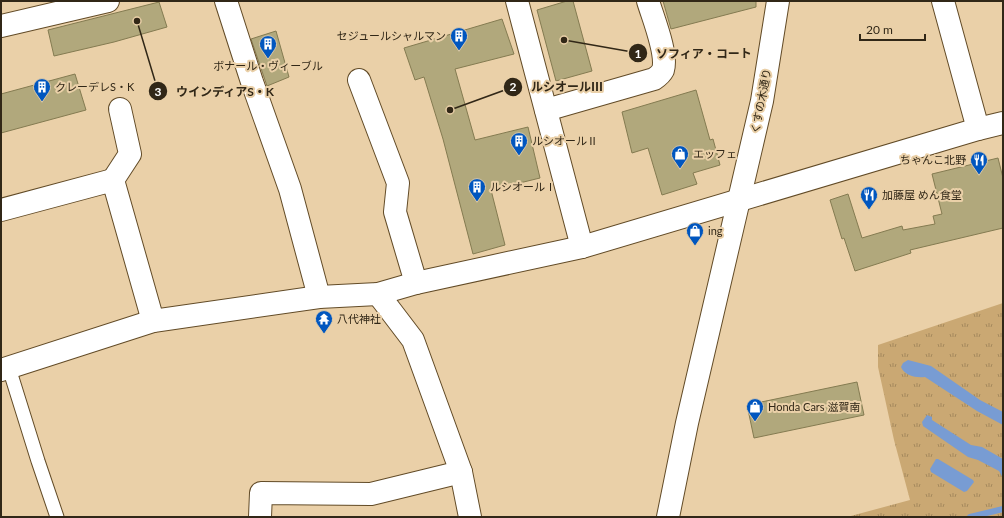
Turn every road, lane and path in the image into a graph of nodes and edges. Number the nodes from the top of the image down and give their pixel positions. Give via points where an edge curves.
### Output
1 (108, 1) edge
2 (226, 1) edge
3 (517, 1) edge
4 (648, 1) edge
5 (778, 1) edge
6 (943, 1) edge
7 (1, 26) edge
8 (359, 80) dead end
9 (120, 109) dead end
10 (546, 110) junction
11 (1003, 123) edge
12 (978, 129) junction
13 (113, 180) junction
14 (740, 201) junction
15 (1, 210) edge
16 (582, 247) junction
17 (416, 283) junction
18 (378, 294) junction
19 (319, 297) junction
20 (153, 321) junction
21 (5, 369) edge
22 (461, 472) junction
23 (58, 517) edge
24 (260, 517) edge
25 (470, 517) edge
26 (668, 517) edge

1 - 7 street
2 - 19 street via 290,189
3 - 10 street
4 - 10 street via 664,55 659,75 654,79
5 - 14 street, くすの木通り via 762,100
6 - 12 street
8 - 17 street via 398,183 395,212
9 - 13 street via 130,154
10 - 16 street
11 - 12 street
12 - 14 street
13 - 15 street
13 - 20 street
14 - 16 street
14 - 26 street, くすの木通り via 687,422
16 - 17 street
17 - 18 street
18 - 19 street
18 - 22 street via 412,340
19 - 20 street
20 - 21 street
21 - 23 lane
22 - 24 street via 371,494 261,493
22 - 25 street

